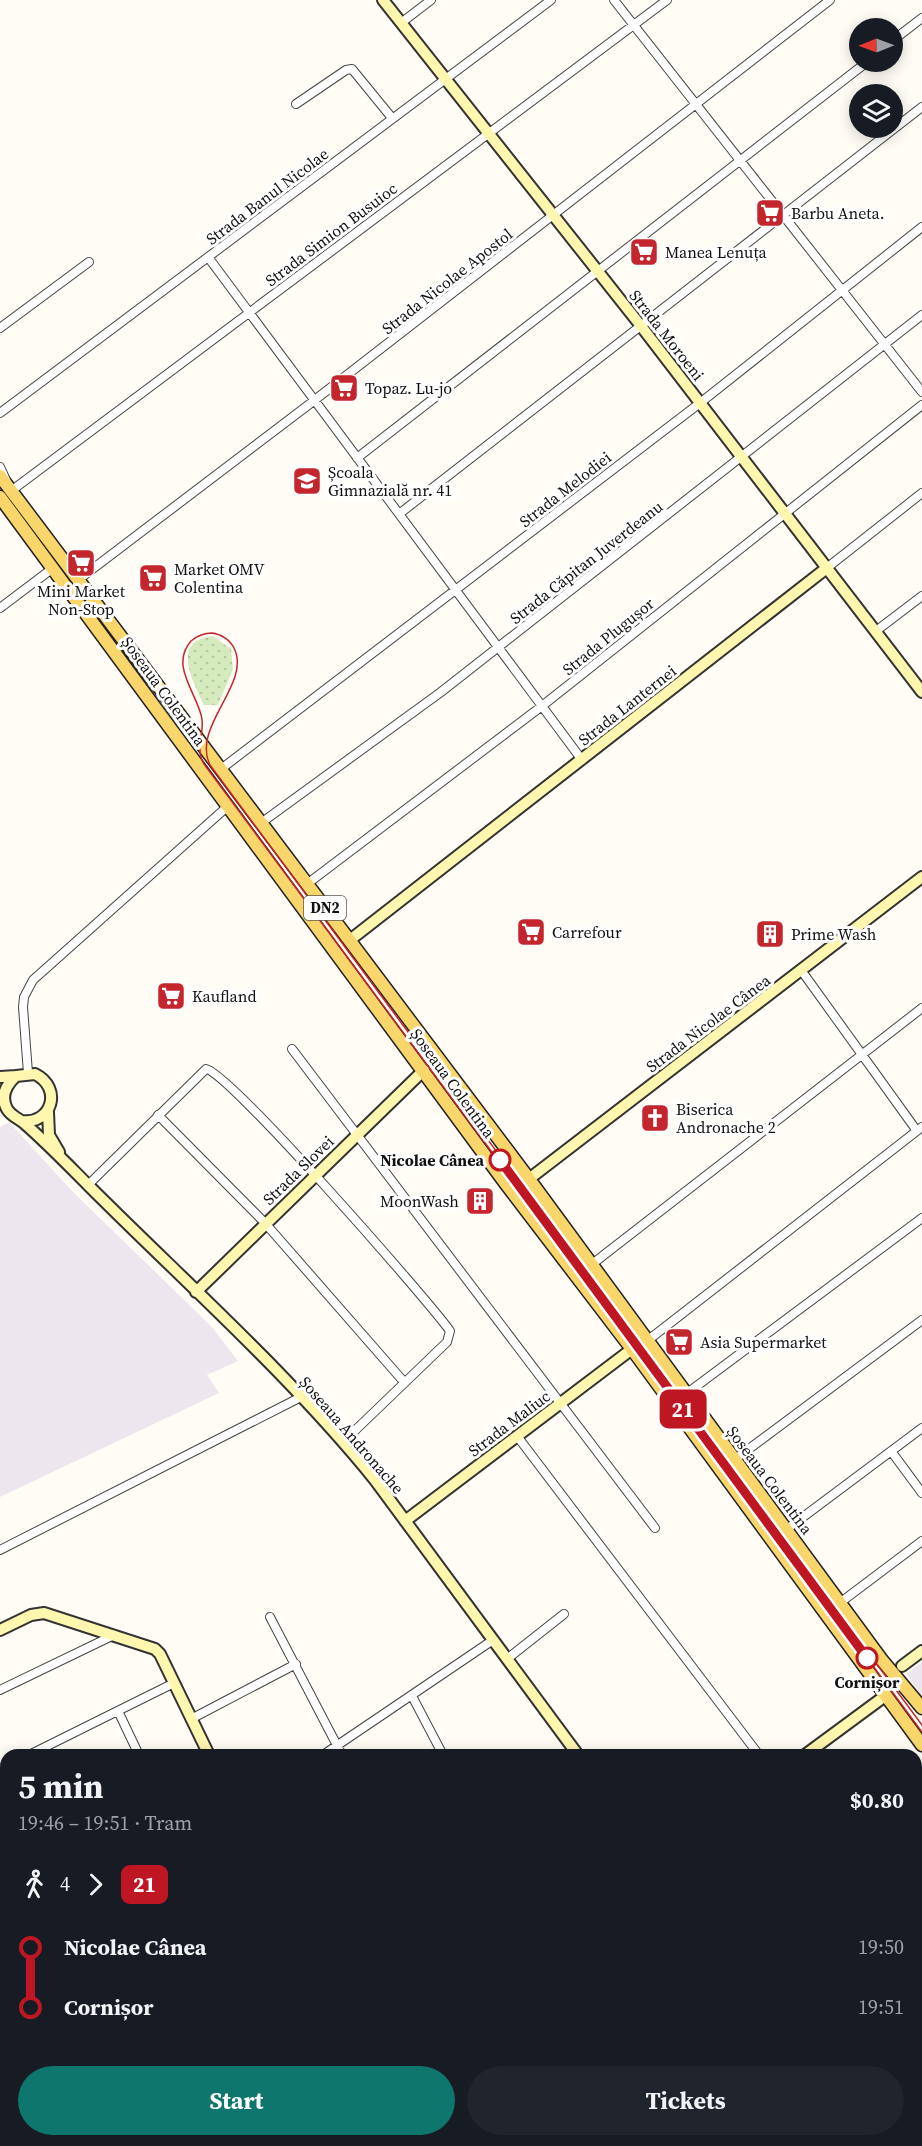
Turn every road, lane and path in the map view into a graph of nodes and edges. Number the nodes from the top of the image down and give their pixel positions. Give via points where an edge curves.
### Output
1 (383, 0) edge
2 (431, 0) edge
3 (550, 0) edge
4 (614, 0) edge
5 (667, 0) edge
6 (830, 0) edge
7 (922, 18) edge
8 (401, 23) junction
9 (634, 25) junction
10 (903, 33) edge
11 (854, 72) edge
12 (446, 78) junction
13 (296, 104) dead end
14 (696, 104) junction
15 (922, 107) edge
16 (392, 118) junction
17 (489, 133) junction
18 (740, 160) junction
19 (554, 214) junction
20 (783, 215) junction
21 (922, 227) edge
22 (208, 257) junction
23 (89, 262) dead end
24 (598, 271) junction
25 (842, 289) junction
26 (249, 312) junction
27 (922, 315) edge
28 (641, 326) junction
29 (0, 328) edge
30 (885, 344) junction
31 (922, 392) edge
32 (314, 401) junction
33 (700, 403) junction
34 (922, 405) edge
35 (0, 413) edge
36 (742, 456) junction
37 (357, 458) junction
38 (0, 467) edge
39 (0, 476) edge
40 (922, 493) edge
41 (6, 494) edge
42 (785, 512) junction
43 (399, 514) junction
44 (828, 567) junction
45 (52, 568) junction
46 (78, 580) junction
47 (456, 590) junction
48 (922, 596) edge
49 (0, 608) edge
50 (876, 631) junction
51 (498, 647) junction
52 (922, 692) edge
53 (542, 705) junction
54 (582, 760) junction
55 (221, 769) junction
56 (228, 806) junction
57 (261, 823) junction
58 (922, 877) edge
59 (307, 884) junction
60 (350, 940) junction
61 (801, 970) junction
62 (922, 1008) edge
63 (292, 1049) dead end
64 (862, 1055) junction
65 (424, 1070) junction
66 (28, 1073) junction
67 (16, 1076) junction
68 (0, 1077) edge
69 (4, 1105) edge
70 (48, 1112) junction
71 (158, 1115) junction
72 (21, 1120) junction
73 (919, 1129) edge
74 (357, 1133) junction
75 (68, 1164) junction
76 (315, 1174) junction
77 (529, 1179) junction
78 (88, 1185) junction
79 (512, 1192) junction
80 (922, 1218) edge
81 (265, 1223) junction
82 (591, 1265) junction
83 (196, 1292) junction
84 (922, 1320) edge
85 (647, 1341) junction
86 (632, 1349) junction
87 (404, 1382) junction
88 (686, 1394) junction
89 (301, 1397) junction
90 (560, 1404) junction
91 (922, 1428) edge
92 (517, 1436) junction
93 (343, 1442) junction
94 (891, 1451) junction
95 (734, 1460) junction
96 (922, 1493) edge
97 (405, 1521) junction
98 (655, 1528) dead end
99 (786, 1529) junction
100 (922, 1541) edge
101 (0, 1550) edge
102 (841, 1602) junction
103 (564, 1614) dead end
104 (270, 1617) dead end
105 (0, 1630) edge
106 (114, 1635) junction
107 (493, 1640) junction
108 (922, 1651) edge
109 (507, 1659) junction
110 (296, 1664) junction
111 (174, 1683) junction
112 (893, 1683) junction
113 (0, 1690) edge
114 (412, 1696) junction
115 (922, 1708) edge
116 (118, 1711) junction
117 (191, 1719) junction
118 (337, 1745) junction
119 (922, 1745) edge
120 (50, 1749) edge
121 (136, 1749) edge
122 (206, 1749) edge
123 (331, 1749) edge
124 (339, 1749) edge
125 (440, 1749) edge
126 (574, 1749) edge
127 (754, 1749) edge
128 (812, 1749) edge

1 - 8 street, Strada Moroeni
2 - 8 street
3 - 12 street, Strada Banul Nicolae
4 - 9 street
5 - 9 street, Strada Simion Busuioc
6 - 14 street, Strada Nicolae Apostol
7 - 10 street
8 - 12 street, Strada Moroeni
9 - 14 street
9 - 17 street, Strada Simion Busuioc
11 - 18 street
12 - 16 street, Strada Banul Nicolae
12 - 17 street, Strada Moroeni
13 - 16 street via 352,69
14 - 18 street
14 - 19 street, Strada Nicolae Apostol
15 - 20 street
16 - 22 street, Strada Banul Nicolae
17 - 19 street, Strada Moroeni
17 - 26 street, Strada Simion Busuioc
18 - 20 street
18 - 24 street
19 - 24 street, Strada Moroeni
19 - 32 street, Strada Nicolae Apostol
20 - 25 street
20 - 28 street
21 - 25 street, Strada Melodiei
22 - 26 street
22 - 35 street, Strada Banul Nicolae
23 - 29 street
24 - 28 street, Strada Moroeni
24 - 37 street
25 - 30 street
25 - 33 street, Strada Melodiei
26 - 32 street
26 - 41 street, Strada Simion Busuioc
27 - 30 street, Strada Căpitan Juverdeanu
28 - 33 street, Strada Moroeni
28 - 43 street
30 - 31 street
30 - 36 street, Strada Căpitan Juverdeanu
32 - 37 street
32 - 46 street, Strada Nicolae Apostol
33 - 36 street, Strada Moroeni
33 - 47 street, Strada Melodiei
34 - 42 street, Strada Plugușor
36 - 42 street, Strada Moroeni
36 - 51 street, Strada Căpitan Juverdeanu
37 - 43 street
38 - 41 street, Șoseaua Colentina
39 - 41 main road, Șoseaua Colentina / DN2
40 - 44 street, Strada Lanternei
41 - 45 main road, Șoseaua Colentina / DN2
41 - 46 main road, Șoseaua Colentina / DN2
42 - 44 street, Strada Moroeni
42 - 53 street, Strada Plugușor
43 - 47 street
44 - 50 street, Strada Moroeni
44 - 54 street, Strada Lanternei
45 - 49 street
45 - 56 main road, Șoseaua Colentina / DN2
46 - 55 main road, Șoseaua Colentina / DN2
47 - 51 street
47 - 55 street, Strada Melodiei
48 - 50 street
50 - 52 street, Strada Moroeni
51 - 53 street
51 - 57 street, Strada Căpitan Juverdeanu
53 - 54 street
53 - 59 street, Strada Plugușor
54 - 60 street, Strada Lanternei
55 - 57 main road, Șoseaua Colentina / DN2
56 - 65 main road, Șoseaua Colentina / DN2
56 - 66 street via 33,980 22,1007
57 - 59 main road, Șoseaua Colentina / DN2
58 - 61 street, Strada Nicolae Cânea
59 - 60 main road, Șoseaua Colentina / DN2
60 - 77 main road, Șoseaua Colentina / DN2
61 - 64 street
61 - 77 street, Strada Nicolae Cânea
62 - 64 street
63 - 74 street
64 - 73 street
64 - 82 street
65 - 74 street, Strada Slovei
65 - 79 main road, Șoseaua Colentina / DN2
66 - 67 street
66 - 70 street via 42,1077 51,1090
67 - 68 street
67 - 69 street via 6,1088
69 - 72 street
70 - 72 street via 36,1120
70 - 75 street, Șoseaua Andronache via 49,1135
71 - 76 street via 203,1071 210,1069
71 - 78 street
71 - 81 street
72 - 75 street, Șoseaua Andronache
73 - 85 street
74 - 76 street, Strada Slovei
74 - 90 street
75 - 78 street, Șoseaua Andronache
76 - 81 street, Strada Slovei
76 - 87 street via 448,1329 447,1342
77 - 79 street, Strada Nicolae Cânea
77 - 82 main road, Șoseaua Colentina / DN2
78 - 83 street, Șoseaua Andronache
79 - 86 main road, Șoseaua Colentina / DN2
80 - 88 street
81 - 83 street, Strada Slovei
81 - 87 street
82 - 85 main road, Șoseaua Colentina / DN2
83 - 89 street, Șoseaua Andronache
84 - 95 street
85 - 88 main road, Șoseaua Colentina / DN2
86 - 90 street, Strada Maliuc
86 - 112 main road, Șoseaua Colentina / DN2
87 - 93 street
88 - 95 main road, Șoseaua Colentina / DN2
89 - 93 street, Șoseaua Andronache
89 - 101 street
90 - 92 street, Strada Maliuc
90 - 98 street
91 - 94 street
92 - 97 street, Strada Maliuc
92 - 127 street
93 - 97 street, Șoseaua Andronache
94 - 96 street
94 - 99 street
95 - 99 main road, Șoseaua Colentina / DN2
97 - 107 street, Șoseaua Andronache
99 - 102 main road, Șoseaua Colentina / DN2
100 - 102 street
102 - 112 main road, Șoseaua Colentina / DN2
103 - 109 street
104 - 110 street
105 - 106 street via 44,1613
106 - 111 street via 156,1649
106 - 113 street
107 - 109 street, Șoseaua Andronache
107 - 114 street
108 - 112 street
109 - 126 street, Șoseaua Andronache
110 - 117 street
110 - 118 street
111 - 116 street
111 - 117 street
112 - 115 main road, Șoseaua Colentina / DN2
112 - 119 main road, Șoseaua Colentina / DN2
112 - 128 street
114 - 118 street
114 - 125 street
116 - 120 street
116 - 121 street
117 - 122 street
118 - 123 street
118 - 124 street

